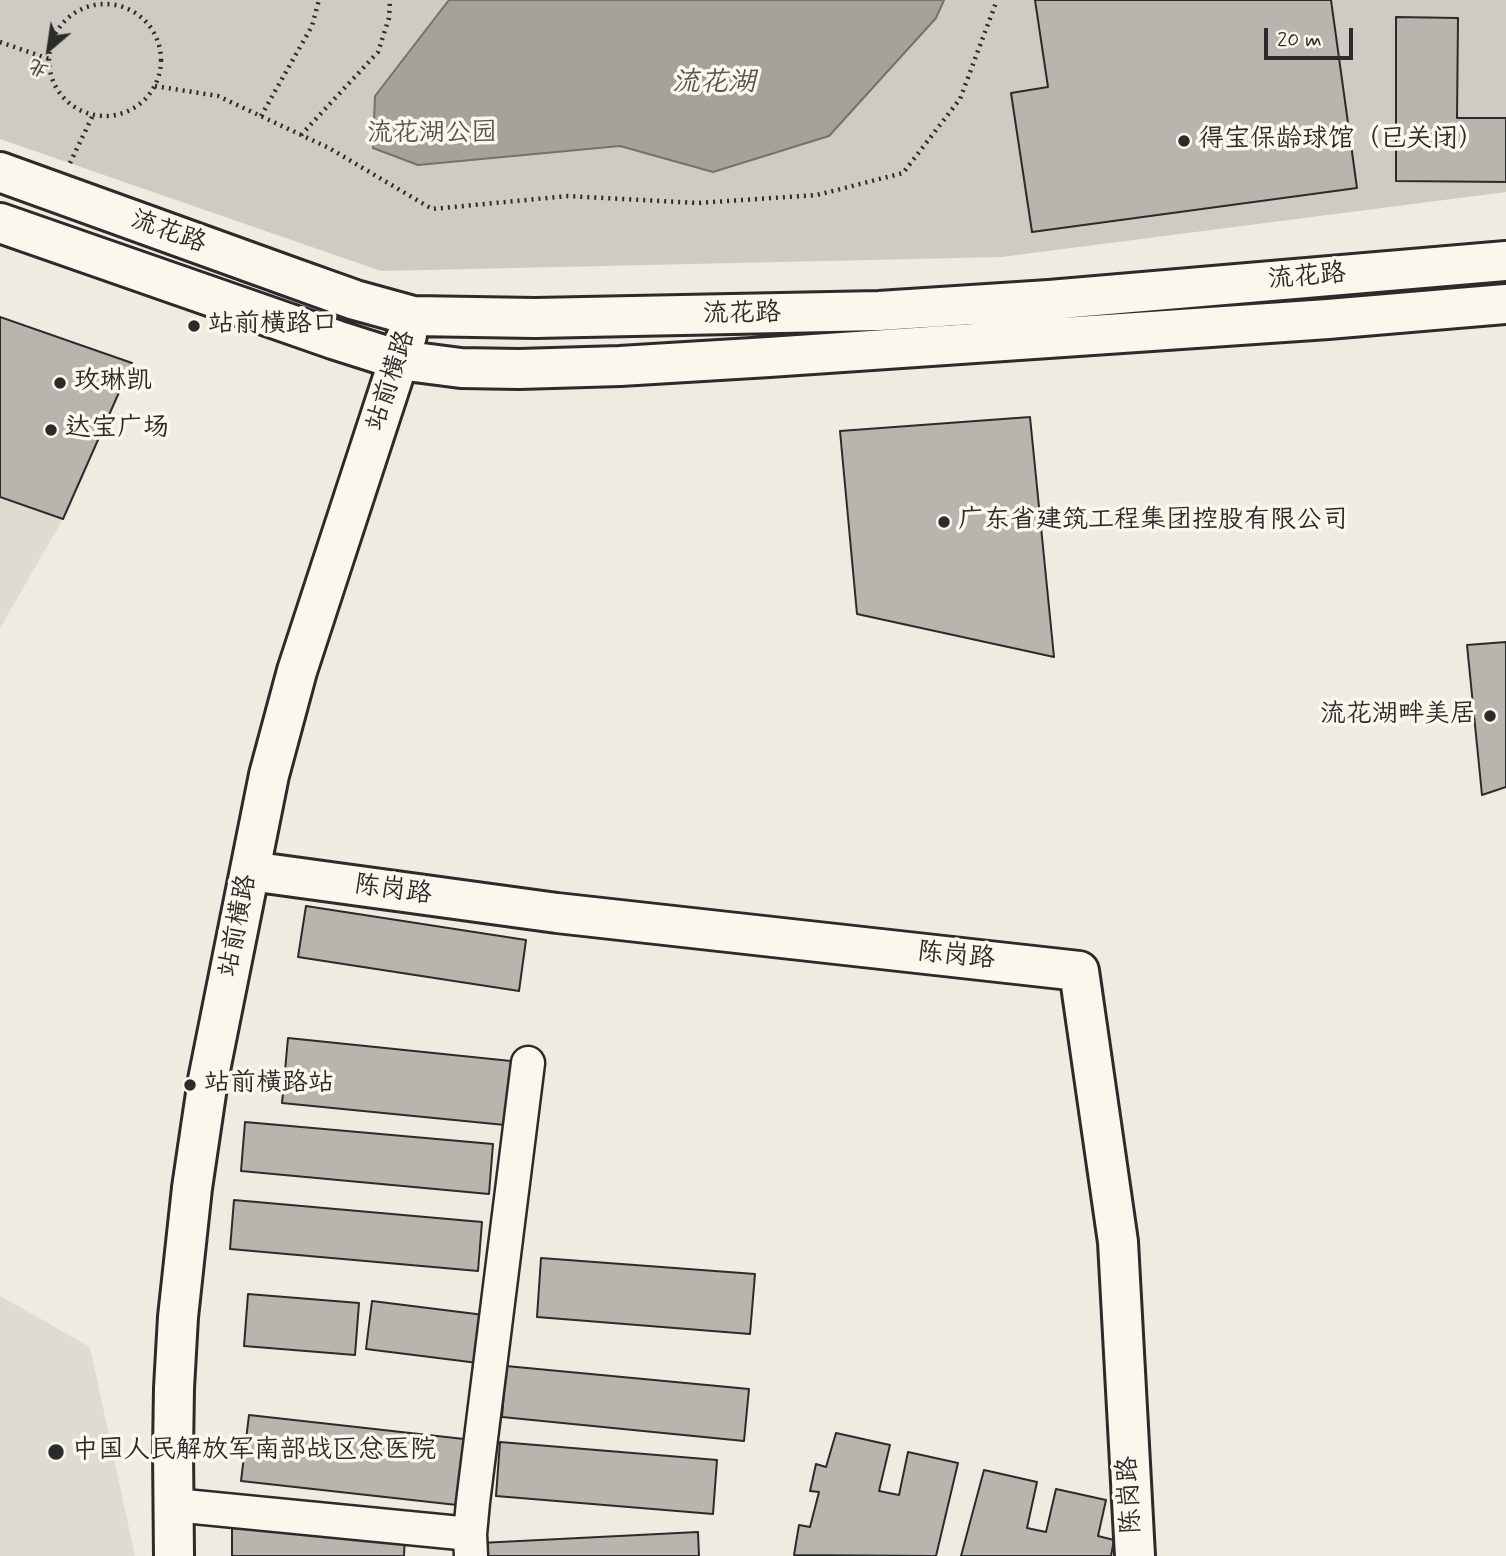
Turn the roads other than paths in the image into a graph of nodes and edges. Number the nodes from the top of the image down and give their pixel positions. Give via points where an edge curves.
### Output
1 (0, 172) edge
2 (0, 223) edge
3 (1506, 261) edge
4 (1506, 304) edge
5 (413, 317) junction
6 (399, 360) junction
7 (250, 871) junction
8 (528, 1063) dead end
9 (174, 1505) junction
10 (470, 1545) edge
11 (174, 1556) edge
12 (1135, 1556) edge

1 - 5 street, 流花路
2 - 6 street, 流花路
3 - 5 street, 流花路 via 879,311
4 - 6 street, 流花路 via 620,366 461,368
5 - 6 street, 站前横路
6 - 7 street, 站前横路 via 297,671
7 - 9 street, 站前横路 via 208,1080 183,1255 174,1388
7 - 12 street, 陈岗路 via 557,913 1079,971 1118,1242
8 - 10 street
9 - 10 street
9 - 11 street, 站前横路

